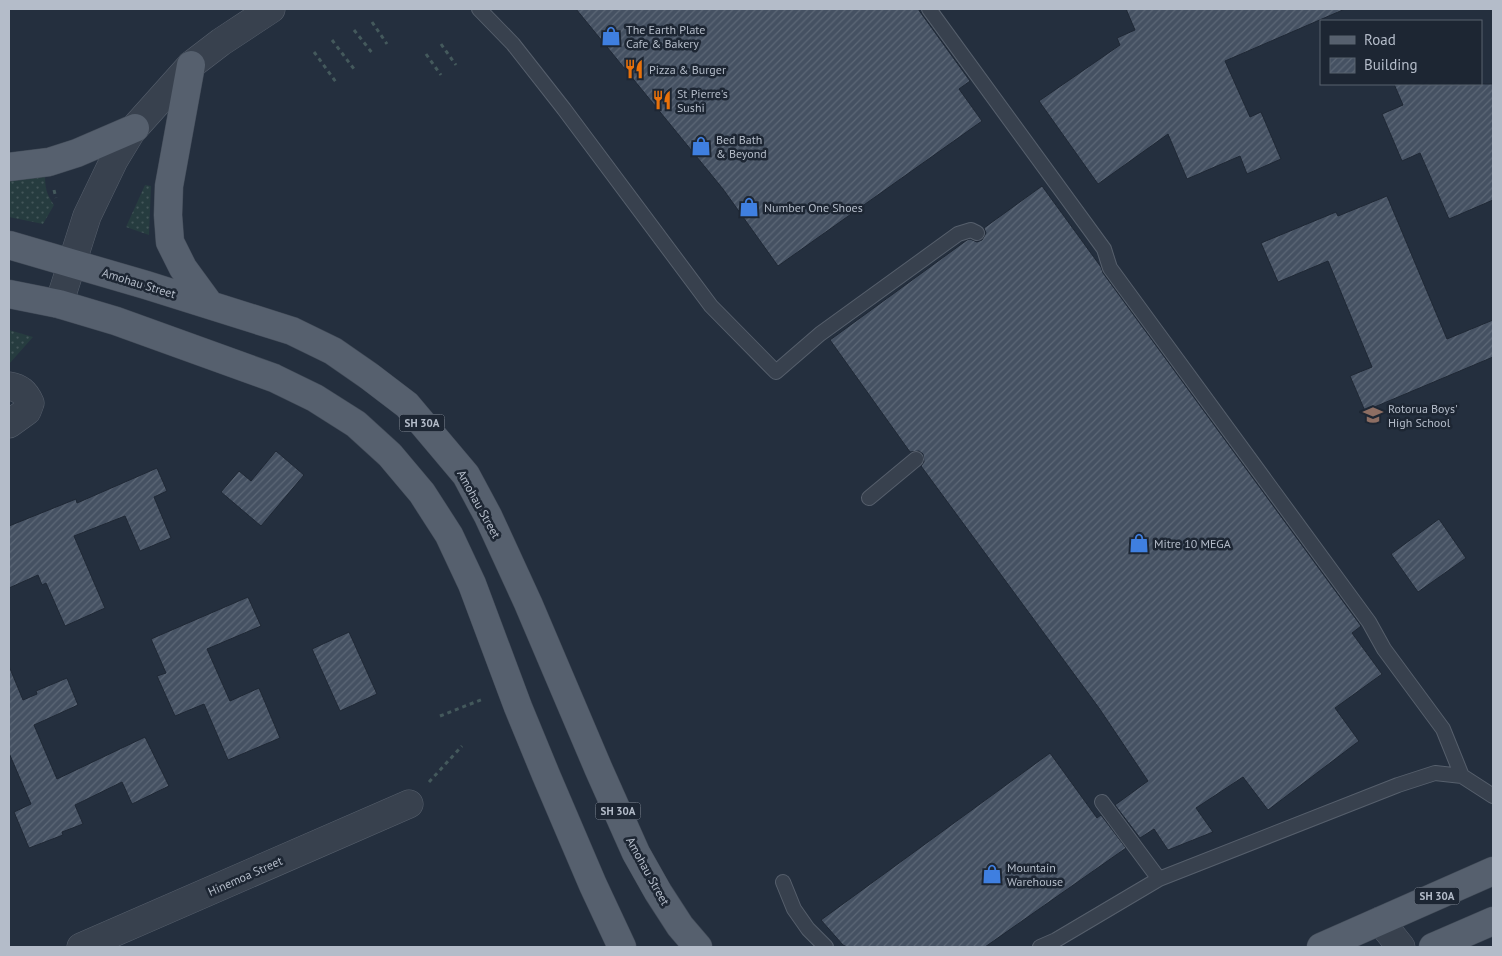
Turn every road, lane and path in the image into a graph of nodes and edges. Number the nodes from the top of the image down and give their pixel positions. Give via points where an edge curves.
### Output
1 (271, 9) edge
2 (479, 9) edge
3 (929, 9) edge
4 (372, 22) dead end
5 (354, 30) dead end
6 (332, 40) dead end
7 (387, 44) dead end
8 (441, 44) dead end
9 (314, 52) dead end
10 (373, 54) dead end
11 (426, 54) dead end
12 (191, 65) junction
13 (456, 65) dead end
14 (354, 68) dead end
15 (441, 74) dead end
16 (336, 82) dead end
17 (134, 128) junction
18 (9, 167) edge
19 (977, 233) dead end
20 (9, 245) edge
21 (71, 263) junction
22 (9, 294) edge
23 (59, 304) junction
24 (210, 305) junction
25 (9, 386) edge
26 (9, 424) edge
27 (916, 459) dead end
28 (869, 498) dead end
29 (511, 688) junction
30 (440, 716) dead end
31 (462, 746) dead end
32 (1462, 776) junction
33 (1493, 796) edge
34 (1102, 802) dead end
35 (409, 804) joint
36 (1493, 871) edge
37 (1159, 878) junction
38 (783, 882) dead end
39 (1380, 921) junction
40 (1493, 921) edge
41 (682, 937) edge
42 (81, 947) edge
43 (622, 947) edge
44 (698, 947) edge
45 (826, 947) edge
46 (1040, 947) edge
47 (1321, 947) edge
48 (1401, 947) edge
49 (1433, 947) edge

1 - 12 street
2 - 19 lane via 513,44 564,109 711,306 776,372 820,334 958,234 971,230
3 - 32 lane via 1104,249 1110,268 1369,622 1384,649 1443,729
4 - 7 path
5 - 10 path
6 - 14 path
8 - 13 path
9 - 16 path
11 - 15 path
12 - 17 street
12 - 24 main road via 169,186 170,242 183,268
17 - 18 main road via 49,162
17 - 21 street via 114,160 87,216
20 - 21 main road, Amohau Street / SH 30A
21 - 23 street
21 - 24 main road, Amohau Street / SH 30A
22 - 23 main road
23 - 29 main road via 274,378 315,398 356,424 390,455 422,493 448,535 472,584
24 - 41 main road, Amohau Street / SH 30A via 292,331 333,351 407,405 466,475 524,595 636,853
25 - 26 street via 18,388 30,403 26,411
27 - 28 lane
29 - 30 path
29 - 43 main road via 549,784
31 - 35 path
32 - 33 lane
32 - 37 lane via 1435,773 1398,785
34 - 37 lane
35 - 42 street, Hinemoa Street
36 - 39 main road, SH 30A
37 - 46 lane
38 - 45 lane via 794,909
39 - 47 main road, SH 30A
39 - 48 street
40 - 49 main road
41 - 44 main road, Amohau Street / SH 30A

